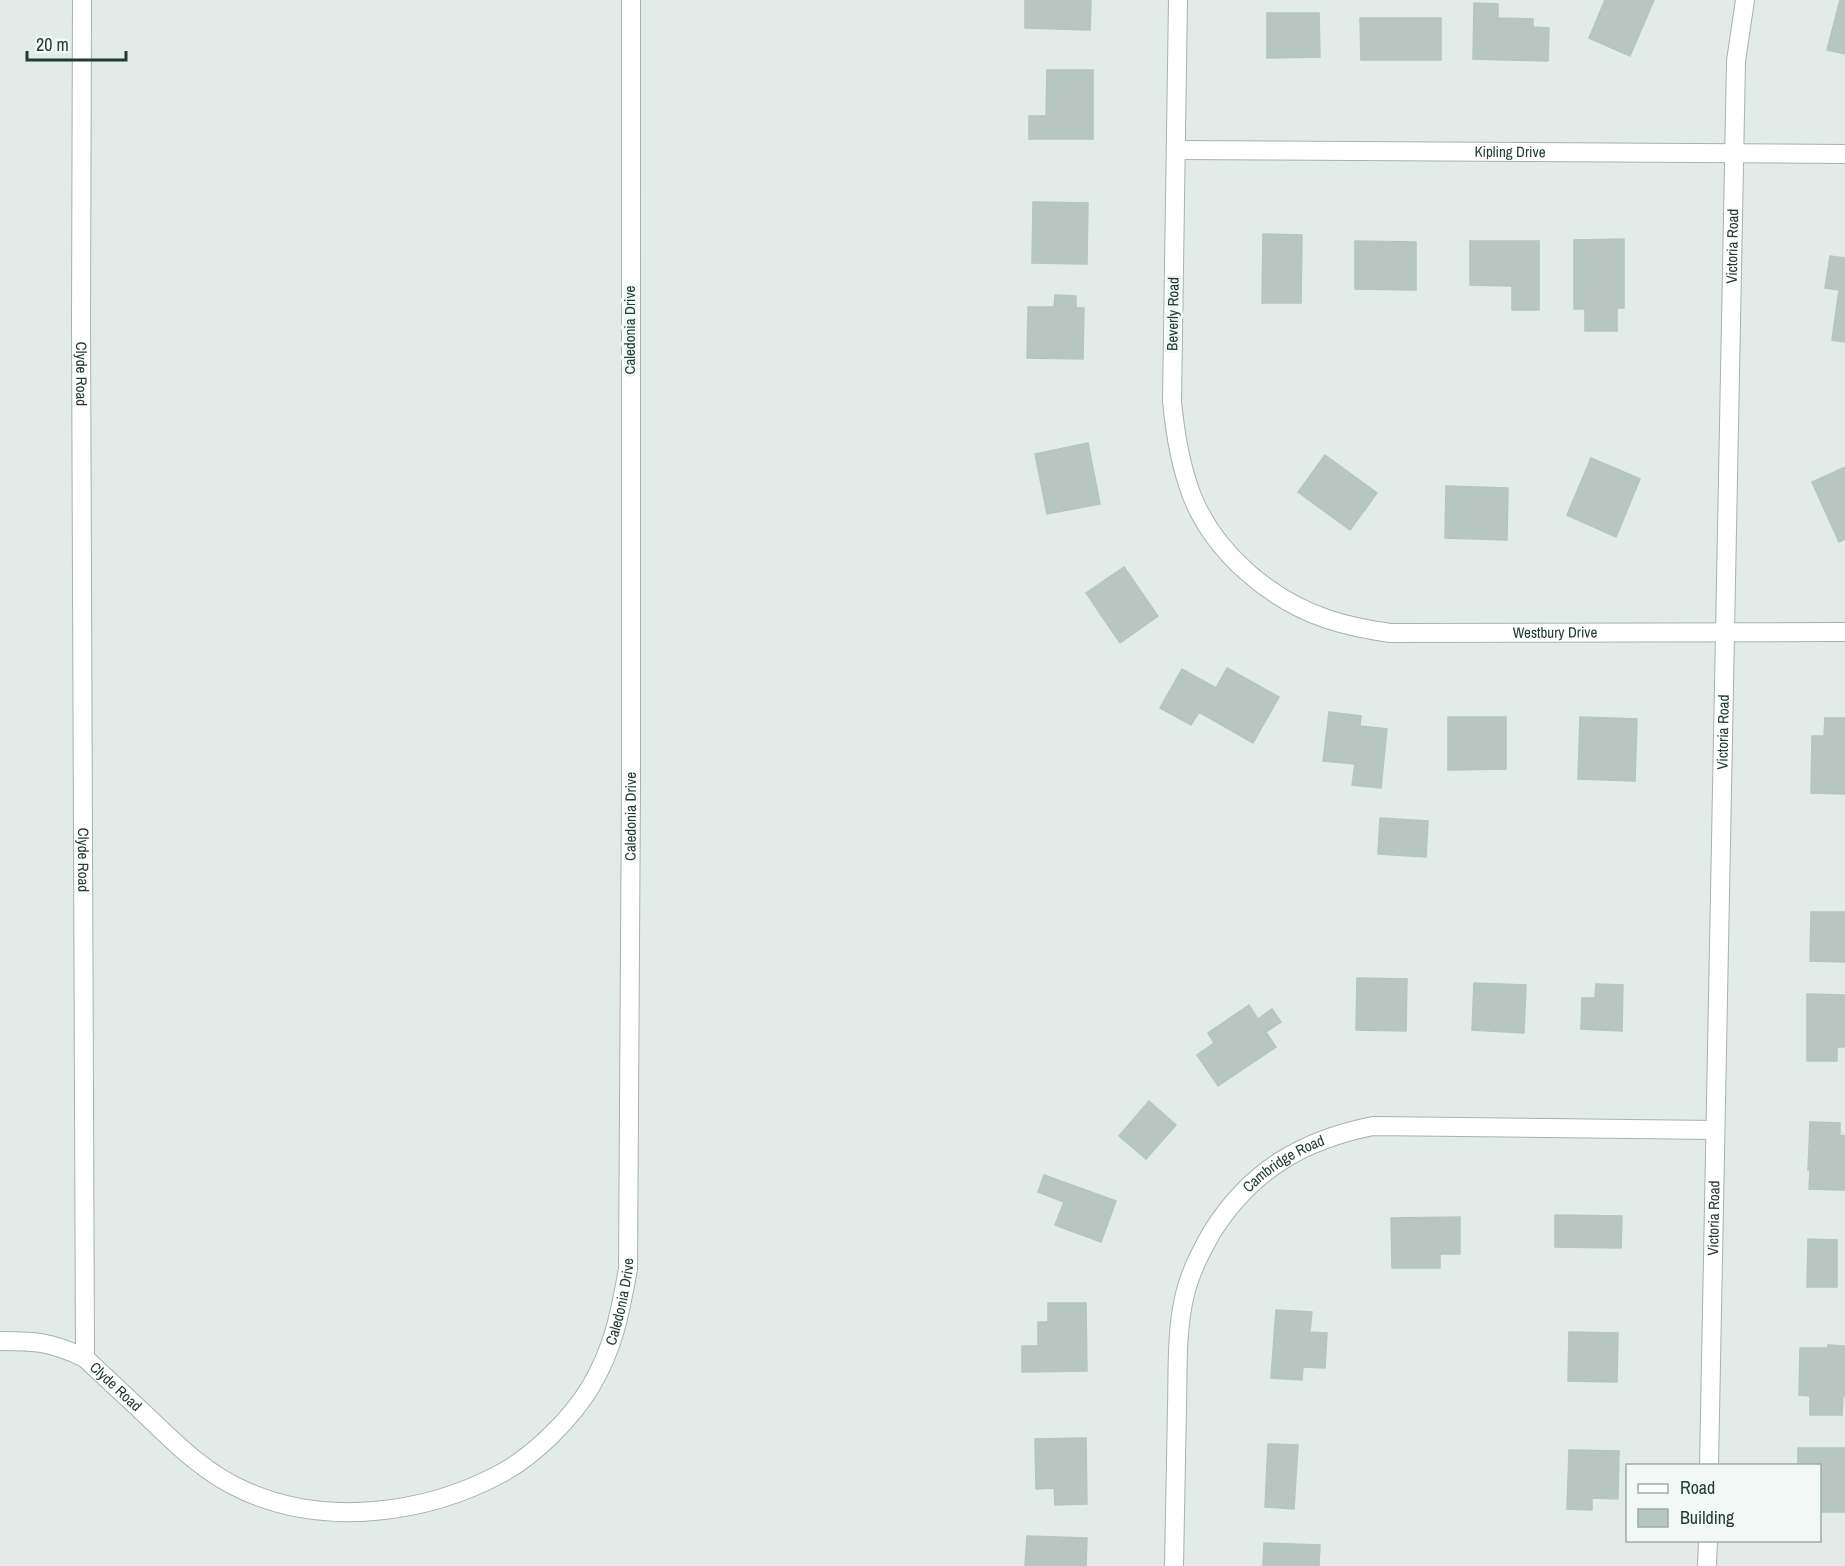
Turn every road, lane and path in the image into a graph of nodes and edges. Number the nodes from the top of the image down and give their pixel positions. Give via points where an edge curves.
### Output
1 (82, 0) edge
2 (631, 0) edge
3 (1178, 0) edge
4 (1745, 0) edge
5 (1176, 150) junction
6 (1734, 154) junction
7 (1845, 154) edge
8 (1275, 592) joint
9 (1726, 632) junction
10 (1845, 632) edge
11 (1715, 1130) junction
12 (0, 1341) edge
13 (85, 1358) junction
14 (1709, 1464) edge
15 (394, 1507) joint
16 (1708, 1542) edge
17 (1174, 1566) edge
18 (1707, 1566) edge

1 - 13 street, Clyde Road
2 - 15 street, Caledonia Drive via 628,1269 619,1322 607,1355 590,1387 545,1442 502,1473 456,1493
3 - 5 street, Beverly Road
4 - 6 street, Victoria Road via 1736,61
5 - 6 street, Kipling Drive
5 - 8 street, Beverly Road via 1172,401 1176,440 1192,496 1210,530 1254,578
6 - 7 street, Kipling Drive
6 - 9 street, Victoria Road
8 - 9 street, Westbury Drive via 1295,606 1326,619 1390,633
9 - 10 street, Westbury Drive
9 - 11 street, Victoria Road
11 - 14 street, Victoria Road
11 - 17 street, Cambridge Road via 1373,1126 1297,1150 1271,1167 1226,1209 1202,1249 1185,1293 1179,1339
12 - 13 street via 40,1341
13 - 15 street, Clyde Road via 190,1457 246,1492 293,1507 323,1511 367,1512
16 - 18 street

